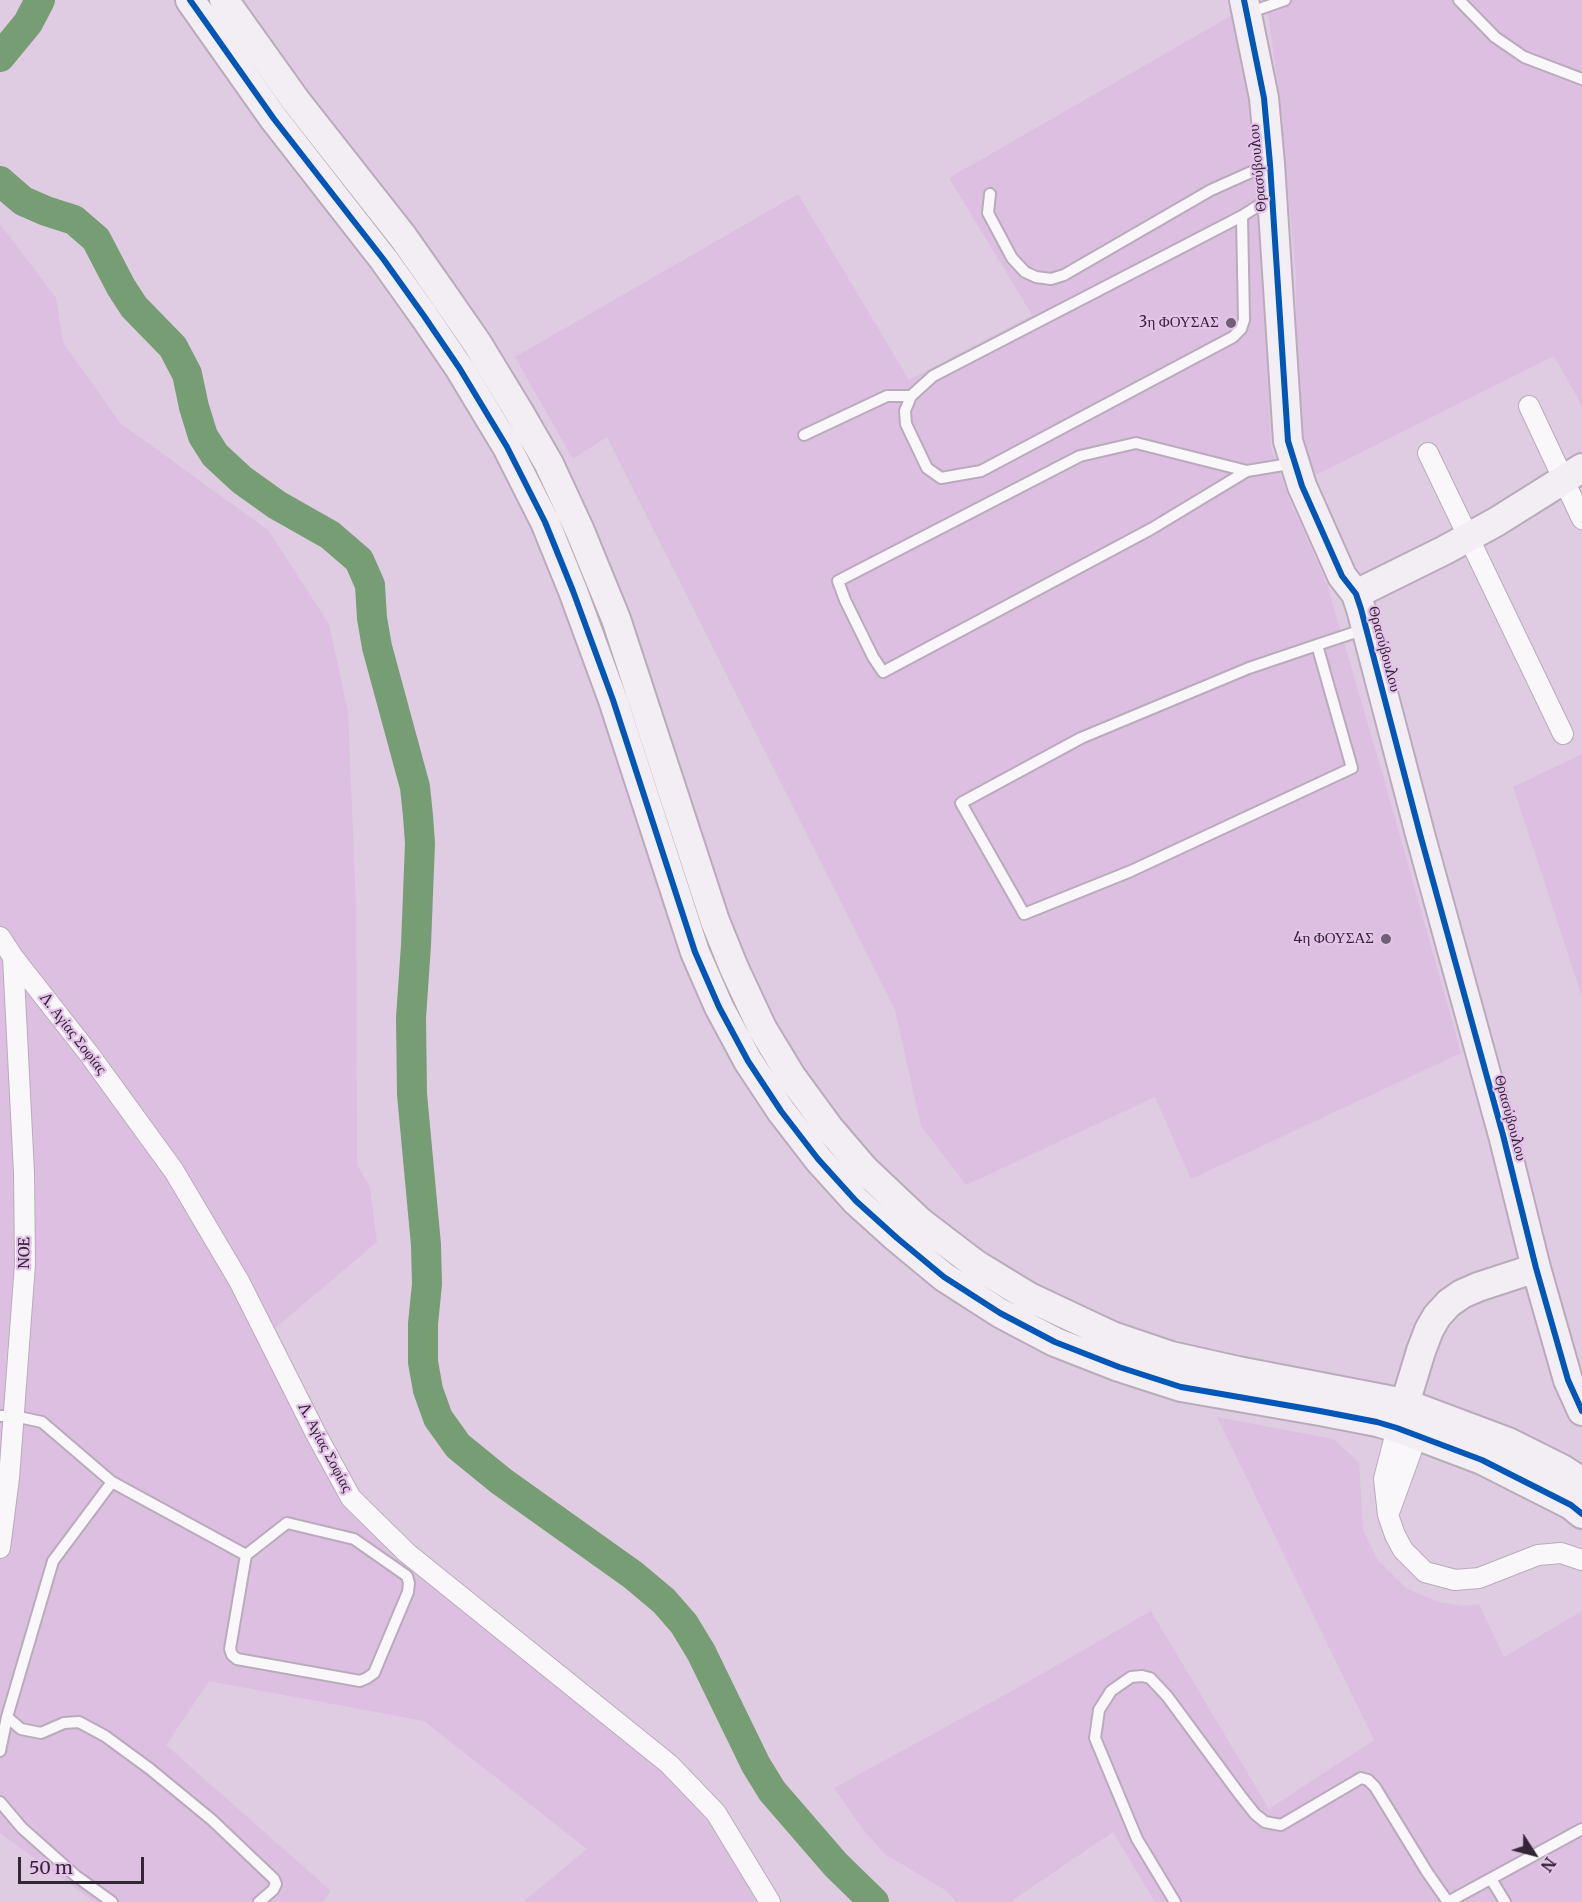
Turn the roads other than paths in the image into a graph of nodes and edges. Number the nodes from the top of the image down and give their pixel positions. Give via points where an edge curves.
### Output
1 (190, 0) edge
2 (224, 0) edge
3 (1285, 0) edge
4 (1458, 0) edge
5 (1246, 7) edge
6 (1582, 78) edge
7 (1270, 164) junction
8 (990, 194) dead end
9 (1272, 198) junction
10 (1242, 216) junction
11 (911, 396) junction
12 (1528, 406) dead end
13 (804, 435) dead end
14 (1428, 453) dead end
15 (1294, 463) junction
16 (1247, 471) junction
17 (1573, 474) edge
18 (1582, 519) edge
19 (1469, 537) junction
20 (1356, 594) junction
21 (1365, 629) junction
22 (1317, 645) junction
23 (1563, 734) dead end
24 (0, 937) edge
25 (13, 957) junction
26 (1539, 1278) junction
27 (1582, 1411) edge
28 (7, 1416) edge
29 (1410, 1418) junction
30 (112, 1482) junction
31 (1582, 1482) edge
32 (1582, 1514) edge
33 (0, 1548) edge
34 (246, 1556) junction
35 (1582, 1560) edge
36 (7, 1717) junction
37 (0, 1751) edge
38 (0, 1802) edge
39 (1582, 1828) edge
40 (1491, 1879) junction
41 (112, 1902) edge
42 (259, 1902) edge
43 (770, 1902) edge
44 (1175, 1902) edge
45 (1506, 1902) edge

1 - 29 street via 274,119 411,297 507,447 545,522 573,591 695,952 715,998 748,1061 818,1159 856,1200 944,1277 1055,1342 1181,1387 1377,1422
2 - 29 street via 443,294 549,464 616,619 734,968 762,1028 828,1128 920,1222 975,1264 1039,1302 1112,1336 1171,1356
3 - 5 lane
4 - 6 lane via 1495,37 1524,57
5 - 7 street, Θρασύβουλου via 1264,99
7 - 8 lane via 1211,190 1051,279 1036,278 1012,258 988,213
7 - 9 street, Θρασύβουλου
9 - 10 lane
9 - 15 street, Θρασύβουλου via 1288,441
10 - 11 lane via 933,376
10 - 11 lane via 1244,320 1233,337 981,471 941,478 927,468 906,424 905,411
11 - 13 lane via 888,396
12 - 17 street
14 - 19 street
15 - 16 lane
15 - 20 street, Θρασύβουλου via 1342,576
16 - 16 lane via 1151,529 883,672 838,581 1080,456 1137,443
17 - 18 street
17 - 19 street
19 - 20 street
19 - 23 street
20 - 21 street, Θρασύβουλου
21 - 22 lane
21 - 26 street, Θρασύβουλου
22 - 22 lane via 1249,668 1081,738 961,803 1023,914 1131,871 1352,768
24 - 25 street, Λ. Αγίας Σοφίας
25 - 28 street, NOE via 26,1264
25 - 43 street, Λ. Αγίας Σοφίας via 174,1171 239,1281 351,1498 407,1553 669,1764 716,1813
26 - 27 street, Θρασύβουλου via 1568,1380
26 - 29 street via 1478,1287 1449,1303 1437,1316 1421,1351
28 - 30 lane via 42,1422
28 - 33 street, NOE via 9,1478
29 - 31 street via 1508,1442
29 - 32 street
29 - 35 street via 1384,1479 1384,1496 1403,1550 1425,1572 1455,1580 1479,1578 1538,1555 1561,1552
30 - 34 lane
30 - 36 lane via 53,1560
34 - 34 lane via 232,1655 360,1681 374,1673 408,1592 407,1576 354,1539 287,1523
36 - 37 lane
36 - 42 lane via 21,1729 41,1733 64,1723 79,1722 150,1769 274,1879 273,1890
38 - 41 lane via 22,1828
39 - 40 lane
40 - 44 lane via 1448,1902 1375,1787 1361,1778 1281,1825 1265,1822 1240,1795 1167,1696 1150,1678 1131,1677 1112,1691 1099,1710 1095,1738 1137,1839
40 - 45 lane

